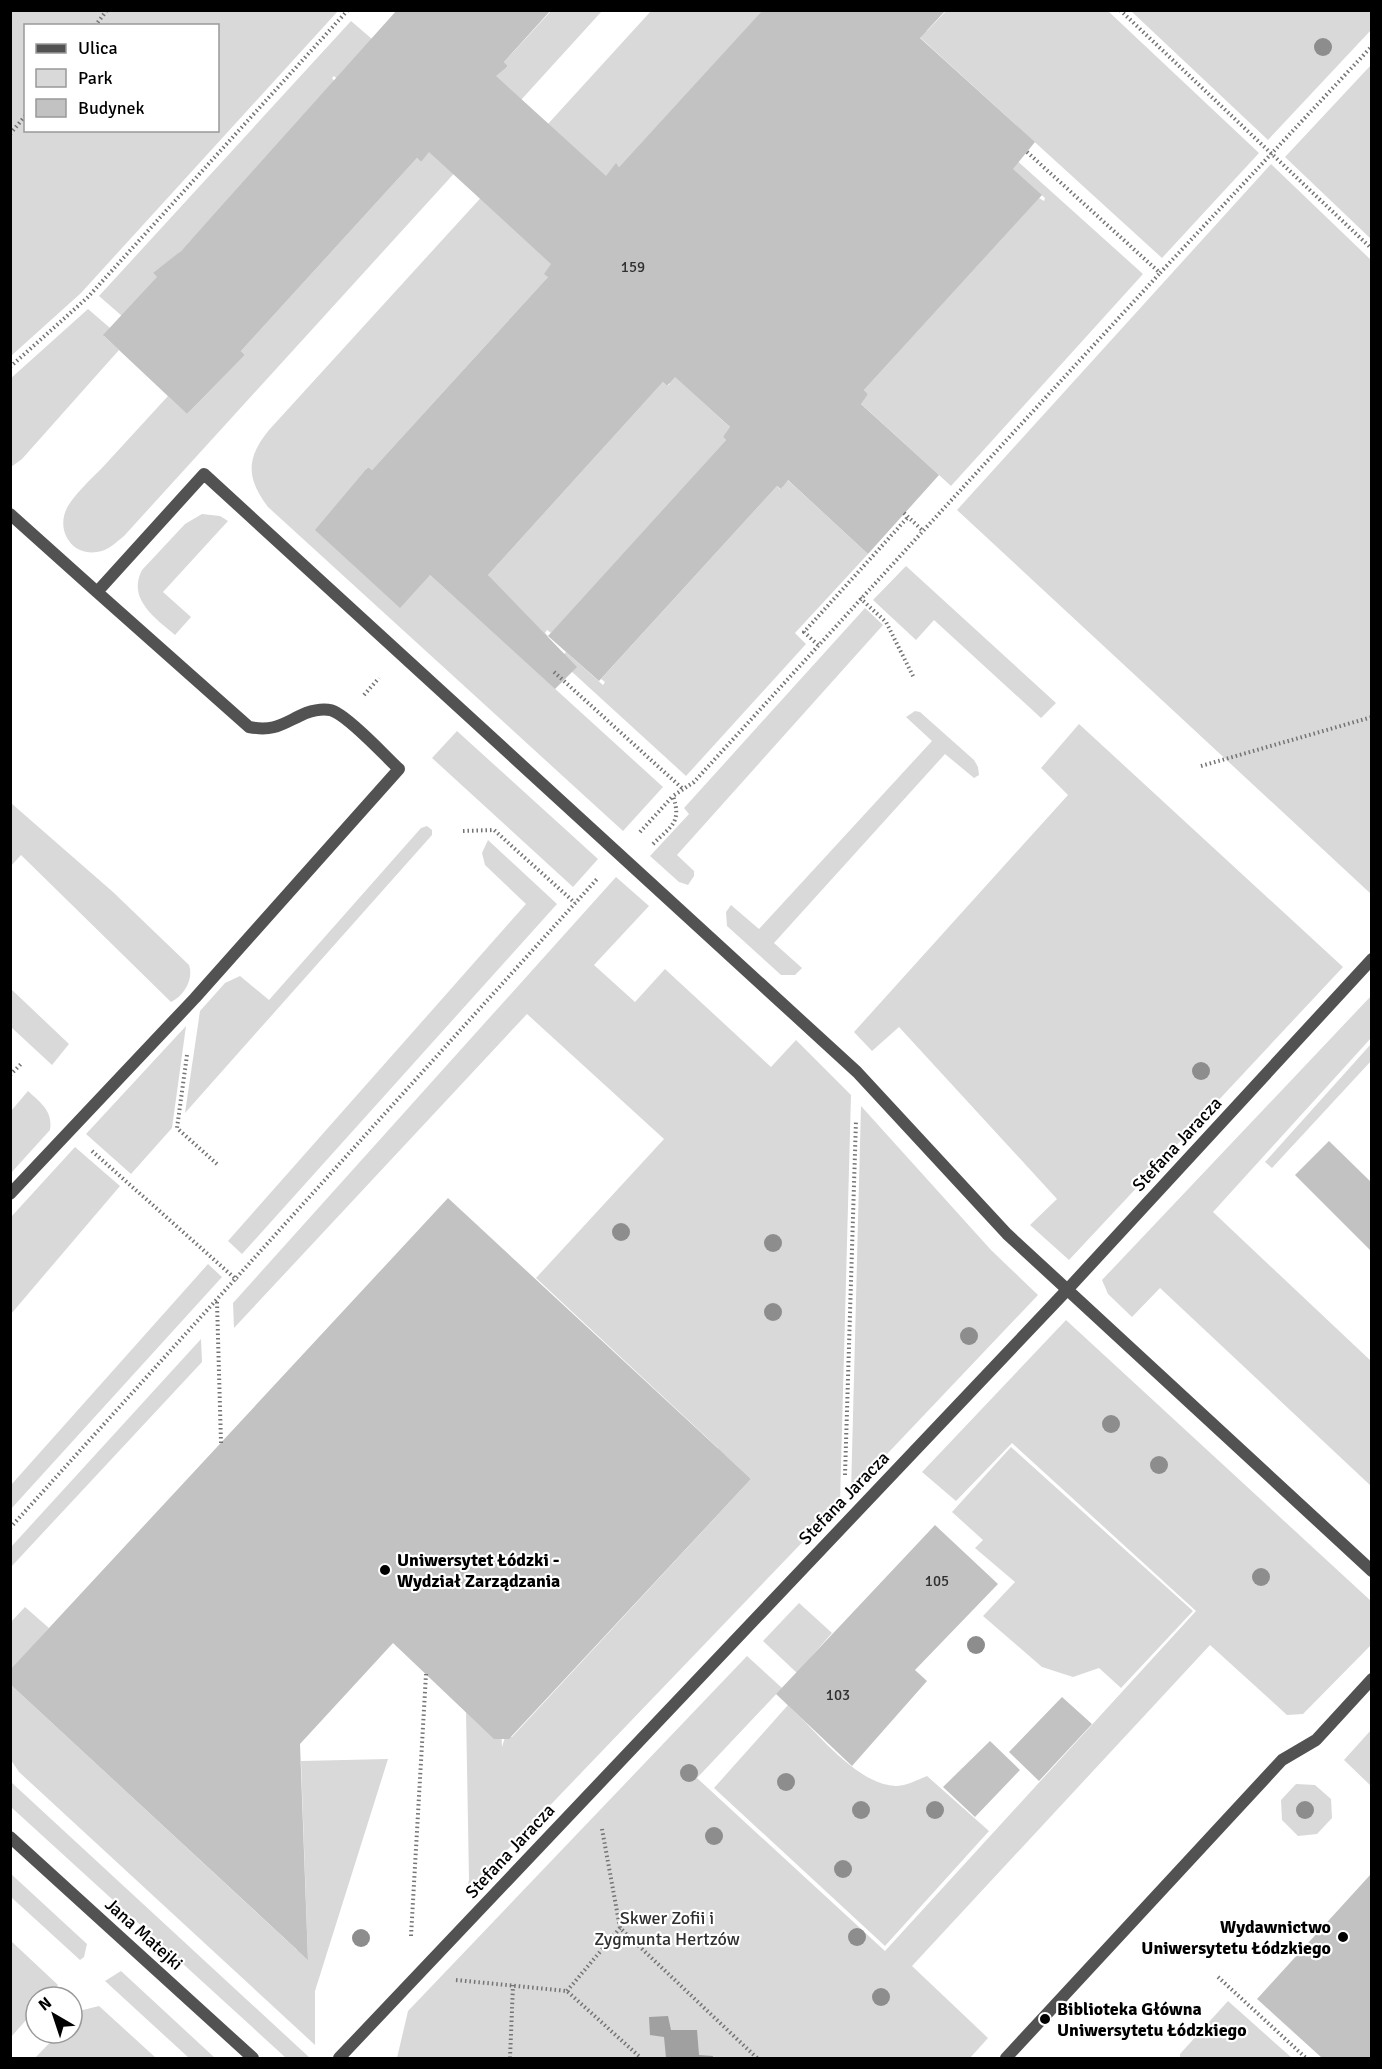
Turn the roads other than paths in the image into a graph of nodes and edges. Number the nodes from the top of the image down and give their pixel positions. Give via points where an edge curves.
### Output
1 (10, 514) edge
2 (97, 592) junction
3 (1371, 959) edge
4 (10, 1194) edge
5 (1067, 1290) junction
6 (1371, 1570) edge
7 (1371, 1679) edge
8 (10, 1837) edge
9 (254, 2058) edge
10 (339, 2058) edge
11 (1006, 2058) edge

1 - 2 street
2 - 4 street via 249,727 285,726 306,713 322,709 337,712 399,769 195,998
2 - 5 street via 204,474 858,1072 1007,1234
3 - 5 street, Stefana Jaracza
5 - 6 street
5 - 10 street, Stefana Jaracza
7 - 11 street via 1316,1740 1282,1760
8 - 9 street, Jana Matejki

